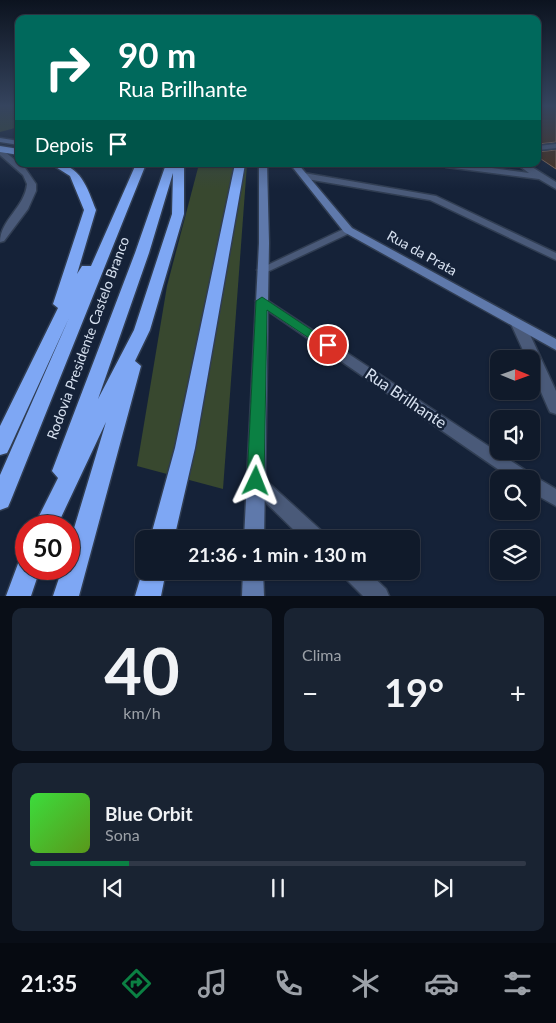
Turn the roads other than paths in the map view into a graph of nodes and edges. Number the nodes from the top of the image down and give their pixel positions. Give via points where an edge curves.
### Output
1 (0, 140) edge
2 (15, 142) edge
3 (556, 146) edge
4 (541, 148) edge
5 (0, 150) edge
6 (15, 152) edge
7 (15, 164) edge
8 (18, 167) edge
9 (61, 167) edge
10 (135, 167) edge
11 (140, 167) edge
12 (170, 167) edge
13 (179, 167) edge
14 (239, 167) edge
15 (263, 167) edge
16 (296, 167) edge
17 (468, 167) edge
18 (526, 167) edge
19 (304, 176) junction
20 (541, 177) junction
21 (556, 186) edge
22 (127, 196) junction
23 (348, 230) junction
24 (0, 239) edge
25 (556, 257) edge
26 (263, 270) junction
27 (262, 301) junction
28 (518, 324) junction
29 (142, 330) junction
30 (51, 336) junction
31 (556, 345) edge
32 (556, 408) edge
33 (27, 436) junction
34 (0, 447) edge
35 (513, 470) edge
36 (256, 481) junction
37 (540, 488) edge
38 (556, 498) edge
39 (0, 500) edge
40 (48, 515) edge
41 (50, 515) edge
42 (164, 530) edge
43 (254, 530) edge
44 (308, 530) edge
45 (24, 580) edge
46 (152, 580) edge
47 (253, 580) edge
48 (362, 580) edge
49 (18, 596) edge
50 (66, 596) edge
51 (148, 596) edge
52 (252, 596) edge
53 (379, 596) edge

1 - 2 main road
3 - 4 street
5 - 6 highway
5 - 7 street
8 - 24 street via 33,184 32,193
9 - 30 highway via 74,174 90,210
10 - 22 highway
11 - 22 highway, Rodovia Presidente Castelo Branco
12 - 40 highway, Rodovia Presidente Castelo Branco
13 - 29 highway, Rodovia Presidente Castelo Branco via 178,214
14 - 42 highway via 186,448
15 - 26 main road
16 - 19 main road, Rua da Prata
17 - 20 street
18 - 20 street
19 - 23 main road, Rua da Prata
19 - 25 street via 433,198
20 - 21 street
22 - 30 highway, Rodovia Presidente Castelo Branco
22 - 33 highway, Rodovia Presidente Castelo Branco
23 - 26 street
23 - 28 main road, Rua da Prata
26 - 27 main road
27 - 35 street, Rua Brilhante
27 - 36 main road
28 - 31 main road, Rua da Prata
28 - 32 street
29 - 41 highway, Rodovia Presidente Castelo Branco
29 - 50 highway, Rodovia Presidente Castelo Branco
30 - 33 highway
30 - 34 highway, Rodovia Presidente Castelo Branco
33 - 39 highway, Rodovia Presidente Castelo Branco
36 - 43 main road
36 - 44 street
37 - 38 street
45 - 49 highway
46 - 51 highway
47 - 52 main road
48 - 53 street

